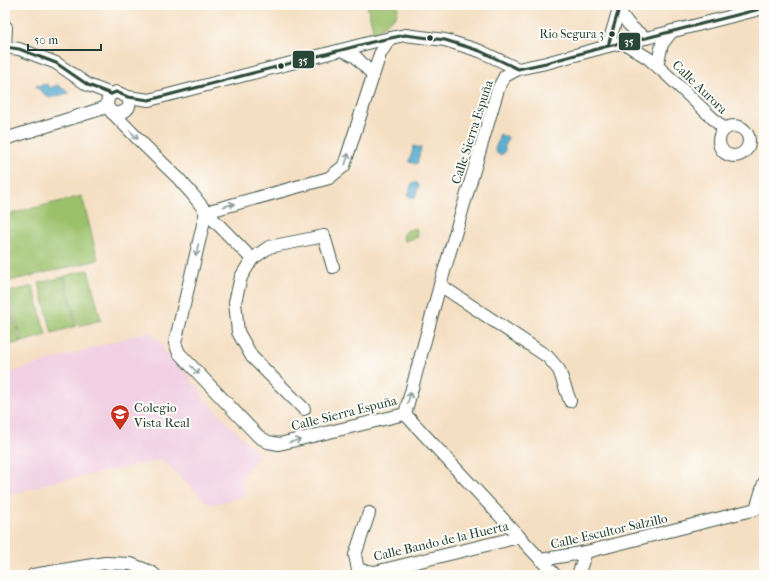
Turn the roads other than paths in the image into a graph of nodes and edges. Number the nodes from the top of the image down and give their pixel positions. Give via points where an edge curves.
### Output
1 (620, 8) edge
2 (764, 8) edge
3 (5, 28) edge
4 (672, 31) junction
5 (390, 38) junction
6 (646, 38) junction
7 (624, 43) junction
8 (608, 46) junction
9 (5, 47) edge
10 (342, 50) junction
11 (657, 66) junction
12 (518, 69) junction
13 (373, 75) junction
14 (111, 94) junction
15 (129, 102) junction
16 (109, 110) junction
17 (724, 129) dead end
18 (5, 139) edge
19 (206, 212) junction
20 (252, 259) junction
21 (332, 268) dead end
22 (440, 285) junction
23 (570, 401) dead end
24 (304, 409) dead end
25 (405, 414) junction
26 (764, 483) edge
27 (760, 508) edge
28 (369, 513) dead end
29 (519, 537) junction
30 (586, 552) junction
31 (541, 560) junction
32 (33, 575) edge
33 (155, 575) edge
34 (555, 575) edge
35 (578, 575) edge

1 - 6 street via 624,19
1 - 8 street
2 - 4 street
3 - 9 street
4 - 6 street
4 - 11 street, Calle Aurora via 662,44
5 - 10 street
5 - 12 street via 405,35 444,40 480,51
5 - 13 street via 380,54
6 - 7 street
7 - 8 street
7 - 11 street, Calle Aurora
8 - 12 street
9 - 14 street via 19,49 56,63 88,85
10 - 13 street via 356,57
10 - 15 street via 149,100
11 - 17 street, Calle Aurora
12 - 22 street, Calle Sierra Espuña via 505,76 498,89
19 -> 13 street via 329,178 344,166
14 - 15 street via 116,92
14 - 16 street via 107,100
15 - 16 street via 126,111 116,113
16 - 18 street
16 -> 19 street via 178,178
19 - 20 street
19 -> 25 street, Calle Sierra Espuña via 175,343 179,353 258,436 268,442 279,444
20 - 21 street via 269,247 324,236
20 - 24 street via 241,277 235,302 238,332 252,357
22 - 23 street via 548,357 559,370
25 -> 22 street, Calle Sierra Espuña
25 - 29 street, Calle Escultor Salzillo
26 - 27 street, Calle Escultor Salzillo
27 - 30 street, Calle Escultor Salzillo
28 - 29 street, Calle Bando de la Huerta via 355,555 358,570 375,572
29 - 31 street, Calle Escultor Salzillo
30 - 31 street, Calle Escultor Salzillo
30 - 35 street
31 - 34 street
32 - 33 street via 105,563 131,564

